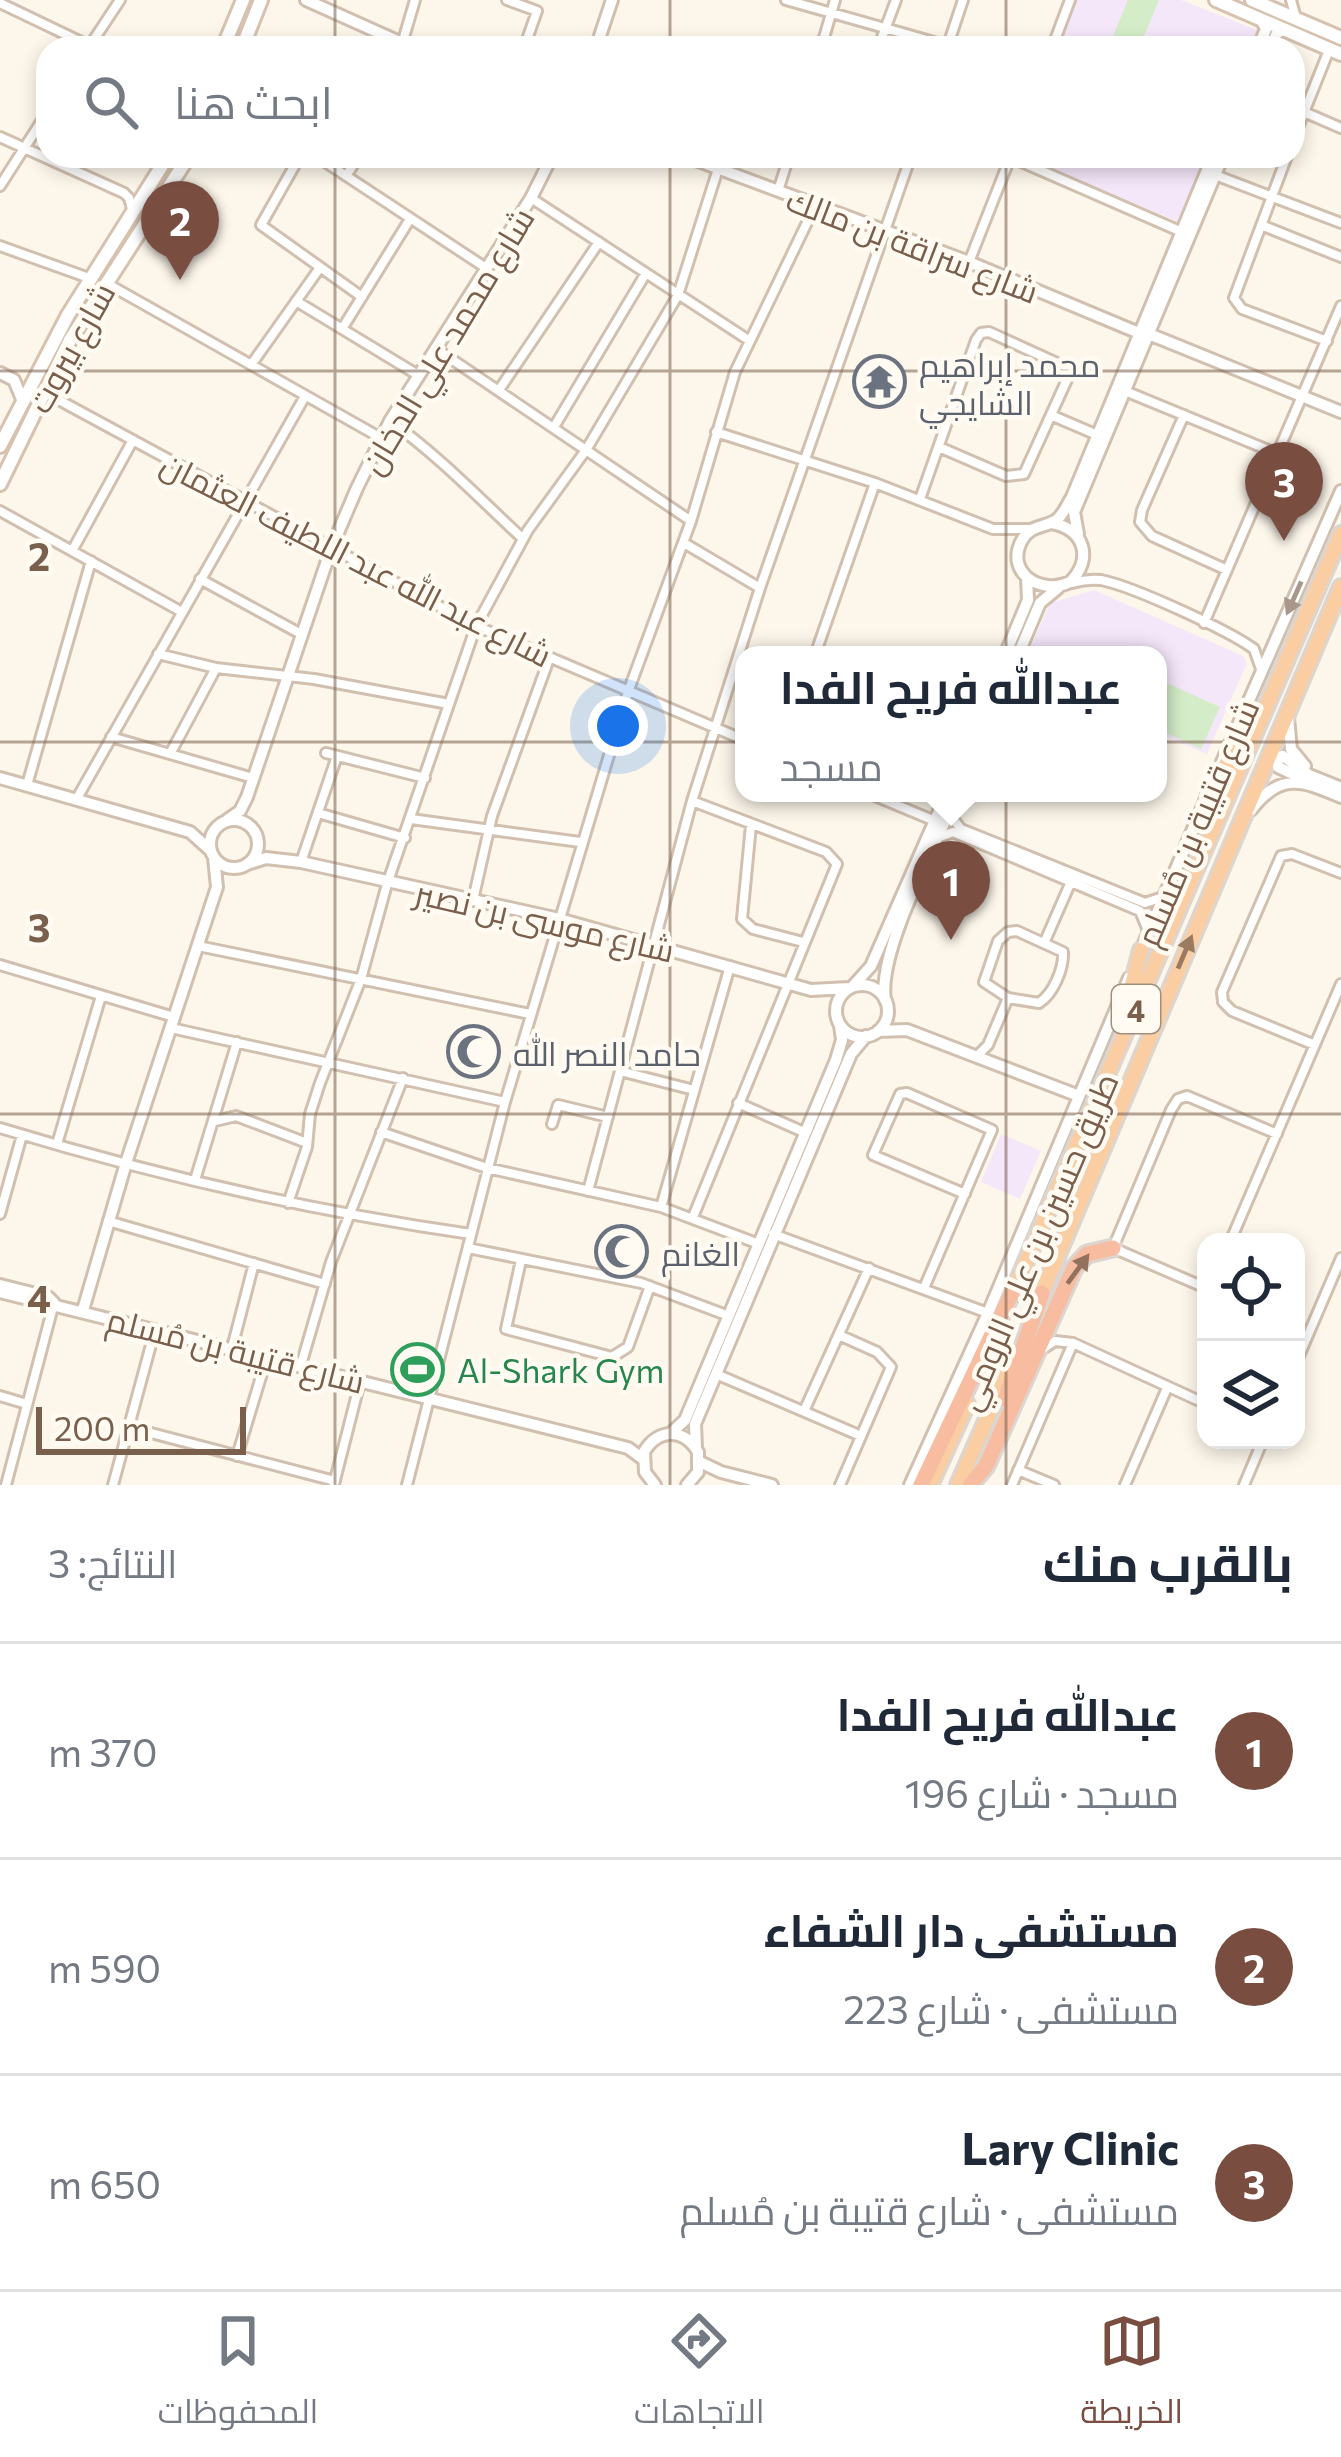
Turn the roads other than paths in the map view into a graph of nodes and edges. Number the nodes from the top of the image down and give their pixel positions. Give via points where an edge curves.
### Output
1 (120, 0) edge
2 (243, 0) edge
3 (261, 0) edge
4 (305, 0) edge
5 (415, 0) edge
6 (507, 0) edge
7 (612, 0) edge
8 (786, 0) edge
9 (835, 0) edge
10 (896, 0) edge
11 (963, 0) edge
12 (1070, 0) edge
13 (1216, 0) edge
14 (1252, 0) edge
15 (1292, 0) edge
16 (0, 3) edge
17 (331, 6) edge
18 (533, 6) edge
19 (832, 13) junction
20 (1262, 19) junction
21 (1291, 24) junction
22 (885, 29) junction
23 (68, 36) edge
24 (98, 36) edge
25 (228, 36) edge
26 (247, 36) edge
27 (389, 36) edge
28 (410, 36) edge
29 (527, 36) edge
30 (600, 36) edge
31 (825, 36) edge
32 (882, 36) edge
33 (909, 36) edge
34 (951, 36) edge
35 (1056, 36) edge
36 (1263, 36) edge
37 (1276, 36) edge
38 (1341, 38) edge
39 (1335, 51) edge
40 (1305, 110) edge
41 (1305, 112) edge
42 (1341, 128) edge
43 (36, 129) edge
44 (0, 137) edge
45 (23, 148) junction
46 (36, 154) edge
47 (68, 168) edge
48 (160, 168) edge
49 (180, 168) edge
50 (293, 168) edge
51 (334, 168) edge
52 (351, 168) edge
53 (546, 168) edge
54 (785, 168) edge
55 (907, 168) edge
56 (1006, 168) edge
57 (1035, 168) edge
58 (1209, 168) edge
59 (1218, 168) edge
60 (1282, 168) edge
61 (718, 169) joint
62 (346, 176) junction
63 (1215, 176) junction
64 (0, 186) edge
65 (778, 192) junction
66 (1271, 198) junction
67 (531, 199) junction
68 (815, 206) junction
69 (132, 211) junction
70 (410, 218) junction
71 (1341, 224) edge
72 (1261, 225) junction
73 (1182, 232) junction
74 (885, 233) junction
75 (599, 242) junction
76 (0, 246) edge
77 (1341, 257) edge
78 (969, 262) junction
79 (319, 268) junction
80 (487, 269) junction
81 (646, 273) junction
82 (99, 278) junction
83 (678, 295) junction
84 (362, 297) junction
85 (296, 302) junction
86 (1341, 306) edge
87 (342, 329) junction
88 (1144, 333) junction
89 (64, 338) junction
90 (750, 341) junction
91 (1327, 341) junction
92 (435, 348) junction
93 (251, 365) junction
94 (0, 373) edge
95 (418, 375) junction
96 (499, 389) junction
97 (1125, 391) junction
98 (43, 392) junction
99 (1303, 396) junction
100 (304, 398) junction
101 (22, 399) junction
102 (1341, 412) edge
103 (1184, 415) junction
104 (1053, 416) junction
105 (391, 421) junction
106 (554, 427) junction
107 (716, 432) junction
108 (1095, 434) junction
109 (381, 438) junction
110 (133, 440) junction
111 (0, 446) edge
112 (939, 447) junction
113 (586, 450) junction
114 (1278, 454) junction
115 (805, 461) junction
116 (875, 483) junction
117 (0, 484) edge
118 (1341, 490) edge
119 (920, 499) junction
120 (244, 501) junction
121 (0, 511) edge
122 (692, 521) junction
123 (1051, 523) junction
124 (1036, 526) junction
125 (993, 529) junction
126 (1341, 534) edge
127 (1079, 537) junction
128 (523, 539) junction
129 (684, 543) junction
130 (331, 549) junction
131 (72, 551) junction
132 (1018, 556) junction
133 (91, 561) junction
134 (1227, 570) junction
135 (200, 578) junction
136 (1027, 578) junction
137 (1062, 586) junction
138 (1341, 586) edge
139 (760, 588) junction
140 (182, 612) junction
141 (1204, 623) junction
142 (476, 626) junction
143 (301, 634) junction
144 (742, 646) edge
145 (818, 646) edge
146 (1009, 646) edge
147 (1022, 646) edge
148 (158, 654) junction
149 (549, 659) junction
150 (216, 668) junction
151 (735, 668) edge
152 (1261, 672) junction
153 (286, 676) junction
154 (1278, 683) junction
155 (628, 692) junction
156 (1292, 702) junction
157 (449, 704) junction
158 (716, 728) junction
159 (735, 736) edge
160 (111, 737) junction
161 (326, 753) dead end
162 (170, 754) junction
163 (338, 756) junction
164 (0, 778) edge
165 (253, 778) junction
166 (425, 778) junction
167 (1309, 783) junction
168 (27, 785) junction
169 (1341, 789) edge
170 (1209, 792) junction
171 (247, 797) junction
172 (76, 800) junction
173 (692, 801) junction
174 (890, 802) edge
175 (943, 802) edge
176 (954, 802) edge
177 (318, 813) junction
178 (950, 813) junction
179 (411, 820) junction
180 (935, 821) junction
181 (222, 824) junction
182 (752, 825) junction
183 (254, 830) junction
184 (488, 830) junction
185 (190, 832) junction
186 (405, 838) junction
187 (939, 838) junction
188 (1233, 838) junction
189 (580, 842) junction
190 (212, 854) junction
191 (276, 858) junction
192 (302, 862) junction
193 (244, 866) junction
194 (1341, 873) edge
195 (1073, 878) junction
196 (387, 884) junction
197 (217, 887) junction
198 (1165, 896) junction
199 (473, 900) junction
200 (560, 919) junction
201 (1045, 941) junction
202 (803, 942) junction
203 (1144, 942) junction
204 (653, 944) junction
205 (198, 946) junction
206 (730, 964) junction
207 (0, 965) edge
208 (362, 979) junction
209 (788, 982) junction
210 (1341, 984) edge
211 (851, 987) junction
212 (811, 990) junction
213 (101, 995) junction
214 (1008, 998) junction
215 (886, 1002) junction
216 (530, 1014) junction
217 (838, 1019) junction
218 (173, 1023) junction
219 (907, 1030) junction
220 (872, 1033) junction
221 (237, 1042) junction
222 (1315, 1045) junction
223 (977, 1056) junction
224 (328, 1064) junction
225 (1111, 1066) junction
226 (620, 1071) junction
227 (403, 1078) junction
228 (694, 1090) junction
229 (1079, 1096) junction
230 (505, 1102) junction
231 (738, 1103) junction
232 (608, 1117) junction
233 (214, 1122) junction
234 (552, 1124) dead end
235 (0, 1128) edge
236 (381, 1132) junction
237 (806, 1132) junction
238 (1277, 1134) junction
239 (22, 1135) junction
240 (308, 1143) junction
241 (57, 1144) junction
242 (126, 1163) junction
243 (487, 1168) junction
244 (195, 1180) junction
245 (588, 1191) junction
246 (965, 1194) junction
247 (2, 1199) edge
248 (288, 1203) junction
249 (661, 1207) junction
250 (0, 1214) edge
251 (349, 1216) junction
252 (693, 1216) junction
253 (108, 1221) junction
254 (1234, 1233) edge
255 (471, 1234) junction
256 (772, 1234) junction
257 (759, 1244) junction
258 (468, 1248) junction
259 (1113, 1248) junction
260 (1341, 1258) edge
261 (521, 1260) junction
262 (254, 1263) junction
263 (869, 1268) junction
264 (325, 1284) junction
265 (1197, 1284) edge
266 (650, 1286) junction
267 (1015, 1286) junction
268 (924, 1288) junction
269 (0, 1289) edge
270 (1042, 1293) junction
271 (54, 1303) junction
272 (83, 1310) junction
273 (988, 1313) junction
274 (729, 1316) junction
275 (155, 1328) junction
276 (1305, 1332) edge
277 (1309, 1334) junction
278 (838, 1335) junction
279 (1072, 1343) junction
280 (1305, 1343) edge
281 (232, 1348) junction
282 (267, 1357) junction
283 (1034, 1359) junction
284 (301, 1365) junction
285 (716, 1373) junction
286 (360, 1380) junction
287 (1167, 1388) junction
288 (0, 1396) edge
289 (429, 1398) junction
290 (1197, 1400) edge
291 (28, 1404) junction
292 (804, 1411) junction
293 (128, 1427) junction
294 (671, 1433) junction
295 (861, 1436) junction
296 (650, 1443) junction
297 (628, 1448) junction
298 (696, 1448) junction
299 (1259, 1449) edge
300 (237, 1456) junction
301 (643, 1459) junction
302 (700, 1462) junction
303 (1018, 1470) junction
304 (721, 1472) junction
305 (691, 1481) edge
306 (334, 1483) edge
307 (6, 1485) edge
308 (112, 1485) edge
309 (407, 1485) edge
310 (654, 1485) edge
311 (772, 1485) edge
312 (839, 1485) edge
313 (910, 1485) edge
314 (921, 1485) edge
315 (930, 1485) edge
316 (958, 1485) edge
317 (970, 1485) edge
318 (1012, 1485) edge
319 (1054, 1485) edge
320 (1125, 1485) edge
321 (1244, 1485) edge

1 - 24 street
2 - 25 main road
3 - 26 main road
4 - 17 street
5 - 28 street
6 - 18 street
7 - 30 street
8 - 19 street
9 - 19 street
10 - 22 street
11 - 34 street
12 - 35 street
13 - 20 main road
14 - 21 main road
15 - 21 street
16 - 23 street
17 - 27 street
18 - 29 street
19 - 22 street
19 - 31 street
20 - 21 main road
20 - 36 street
21 - 37 street
21 - 38 main road
21 - 39 main road
22 - 32 street
22 - 33 street
39 - 40 street
41 - 42 street
43 - 45 street
44 - 45 street
45 - 46 street
45 - 64 street
47 - 69 street via 124,193
48 - 69 main road, شارع بيروت
49 - 82 main road, شارع بيروت
50 - 79 street via 261,225
51 - 62 street
52 - 62 street
53 - 67 street, شارع محمد علي الدخان
54 - 65 street
55 - 74 street
56 - 78 street
57 - 73 street
58 - 73 street
59 - 63 street
60 - 66 street
61 - 65 street, شارع سراقة بن مالك
61 - 83 street
62 - 70 street
63 - 66 street
63 - 88 street
65 - 68 street, شارع سراقة بن مالك
66 - 71 street
66 - 72 street
67 - 75 street
67 - 80 street, شارع محمد علي الدخان
68 - 74 street, شارع سراقة بن مالك
68 - 90 street
69 - 82 main road, شارع بيروت
70 - 80 street
70 - 84 street
72 - 77 street
72 - 91 street via 1235,302
73 - 88 street
74 - 78 street, شارع سراقة بن مالك
74 - 115 street
75 - 81 street
75 - 96 street
76 - 82 street
78 - 88 street, شارع سراقة بن مالك
79 - 84 street
79 - 85 street
80 - 92 street, شارع محمد علي الدخان
81 - 83 street
81 - 106 street
82 - 89 main road, شارع بيروت
82 - 93 street
83 - 90 street
83 - 113 street
84 - 87 street
85 - 87 street
85 - 93 street
86 - 91 street
87 - 95 street
88 - 97 street
88 - 99 street, شارع سراقة بن مالك
88 - 108 street
89 - 98 main road, شارع بيروت
89 - 101 main road, شارع بيروت
90 - 107 street
91 - 99 street
92 - 95 street, شارع محمد علي الدخان
92 - 96 street
93 - 100 street
94 - 101 street via 14,380
95 - 105 street, شارع محمد علي الدخان
96 - 106 street
97 - 103 street
97 - 127 street via 1074,512
98 - 110 street, شارع عبد الله عبد اللطيف العثمان
98 - 117 main road, شارع بيروت
99 - 102 street, شارع سراقة بن مالك
99 - 114 street
100 - 109 street
100 - 120 street
101 - 111 main road, شارع بيروت
103 - 114 street
103 - 134 street via 1140,522 1152,536
104 - 108 street
104 - 112 street via 1020,476
104 - 112 street via 1068,368 981,333
105 - 109 street, شارع محمد علي الدخان
105 - 128 street
106 - 113 street
107 - 115 street
107 - 122 street
108 - 123 street via 1072,497
109 - 130 street, شارع محمد علي الدخان
110 - 120 street, شارع عبد الله عبد اللطيف العثمان
110 - 131 street
112 - 119 street
113 - 122 street
113 - 128 street
114 - 134 street
115 - 116 street
115 - 139 street
116 - 119 street
116 - 145 street
118 -> 152 street, شارع قتيبة بن مُسلم
119 - 125 street
120 - 130 street, شارع عبد الله عبد اللطيف العثمان
120 - 135 street
121 - 131 street
122 - 129 street
123 - 124 street
123 - 127 street
124 - 125 street
124 - 132 street
125 - 132 street
126 - 154 highway, طريق حسين بن علي الرومي / 4
127 - 137 street via 1083,564
128 - 142 street
129 - 139 street
129 - 155 street
130 - 142 street, شارع عبد الله عبد اللطيف العثمان
130 - 143 street, شارع محمد علي الدخان
131 - 133 street
132 - 136 street
133 - 140 street
133 - 168 street
134 - 141 street
135 - 140 street
135 - 143 street
136 - 137 street
136 - 146 street via 1028,600
137 - 141 street via 1113,583
137 - 147 street via 1038,607
138 - 156 highway, طريق حسين بن علي الرومي / 4
139 - 144 street
140 - 148 street
141 - 152 street via 1254,649
142 - 149 street, شارع عبد الله عبد اللطيف العثمان
142 - 157 street
143 - 153 street, شارع محمد علي الدخان
148 - 150 street
148 - 160 street
149 - 155 street, شارع عبد الله عبد اللطيف العثمان
149 - 184 street
150 - 153 street
150 - 162 street
151 - 158 street
152 - 170 street, شارع قتيبة بن مُسلم
153 - 157 street
153 - 165 street, شارع محمد علي الدخان
154 - 170 highway
154 - 225 highway, طريق حسين بن علي الرومي / 4
155 - 158 street, شارع عبد الله عبد اللطيف العثمان
155 - 189 street
156 - 169 street via 1291,749
156 - 188 highway, طريق حسين بن علي الرومي / 4
157 - 166 street
158 - 159 street, شارع عبد الله عبد اللطيف العثمان
158 - 173 street
160 - 162 street
160 - 172 street
161 - 163 street
162 - 165 street
163 - 166 street
163 - 177 street
164 - 168 street
165 - 171 street, شارع محمد علي الدخان
166 - 179 street
167 - 169 street
167 - 169 street via 1278,767 1277,757
167 - 188 street via 1272,788
168 - 172 street
170 - 198 street, شارع قتيبة بن مُسلم
171 - 181 street, شارع محمد علي الدخان
171 - 183 street, شارع محمد علي الدخان
172 - 185 street
173 - 182 street
173 - 204 street
174 - 180 street
175 - 180 street
176 - 178 street
177 - 186 street
177 - 192 street
178 - 187 street
178 - 195 street via 961,829
179 - 184 street
179 - 186 street
180 - 211 street via 870,968
181 - 183 street via 238,820
181 - 185 street
181 - 190 street
182 - 202 street via 744,922
182 - 202 street via 836,861
183 - 191 street
183 - 193 street via 256,853
184 - 189 street
184 - 199 street
185 - 190 street
186 - 196 street
187 - 195 street via 953,832
187 - 215 street via 887,961
270 -> 188 highway, طريق حسين بن علي الرومي / 4
189 - 200 street
190 - 193 street via 226,867
190 - 197 street
191 - 192 street, شارع موسى بن نصير
191 - 193 street, شارع موسى بن نصير
192 - 196 street, شارع موسى بن نصير
193 - 197 street
194 - 222 street via 1281,856 1222,992 1229,1009
195 - 198 street via 1145,902
195 - 201 street
195 - 203 street via 1140,911
196 - 199 street, شارع موسى بن نصير
196 - 208 street
197 - 205 street
198 - 203 street, شارع قتيبة بن مُسلم
199 - 200 street, شارع موسى بن نصير
200 - 204 street, شارع موسى بن نصير
200 - 216 street
201 - 214 street via 1064,959 1047,998
201 - 214 street via 1010,931 998,941 984,982
202 - 209 street
203 - 225 highway
203 - 229 street, شارع قتيبة بن مُسلم
204 - 206 street, شارع موسى بن نصير
204 - 226 street
205 - 208 street
205 - 218 street
206 - 209 street, شارع موسى بن نصير
206 - 228 street
207 - 213 street
208 - 216 street
208 - 224 street
209 - 212 street, شارع موسى بن نصير
209 - 231 street
210 - 222 street
211 - 212 street, شارع موسى بن نصير
211 - 215 street via 874,988
211 - 217 street via 838,1000
212 - 217 street, شارع موسى بن نصير
213 - 218 street
213 - 241 street
214 - 223 street
215 - 219 street
215 - 220 street via 886,1021
216 - 230 street
217 - 220 street via 850,1034
217 - 237 street via 839,1054
218 - 221 street
218 - 242 street
219 - 220 street
219 - 223 street
220 - 256 street via 850,1054
221 - 224 street
221 - 233 street
222 - 238 street
223 - 229 street
224 - 227 street
224 - 240 street
225 - 267 highway, طريق حسين بن علي الرومي / 4
226 - 228 street
226 - 232 street
227 - 230 street
227 - 236 street
228 - 249 street
229 - 273 street, شارع قتيبة بن مُسلم
230 - 243 street
231 - 237 street
231 - 252 street
232 - 234 street via 558,1105
232 - 245 street
233 - 240 street via 236,1116
233 - 244 street
235 - 239 street
236 - 243 street
236 - 251 street
237 - 257 street
238 - 254 street
238 - 259 street via 1194,1098 1178,1100
239 - 241 street
239 - 247 street
240 - 248 street
241 - 242 street
242 - 244 street
242 - 253 street
243 - 245 street
243 - 255 street
244 - 248 street
245 - 249 street
246 - 246 street via 992,1130 903,1093 873,1155
246 - 268 street
247 - 250 street
248 - 251 street
249 - 252 street
251 - 255 street
251 - 264 street
252 - 257 street
253 - 262 street
253 - 272 street
255 - 258 street
256 - 263 street
256 - 285 street
257 - 274 street
258 - 261 street
258 - 289 street
259 - 265 street
283 -> 259 highway via 1080,1260
260 - 277 street
261 - 266 street
261 - 266 street via 506,1329 617,1357
262 - 264 street
262 - 281 street
263 - 268 street
263 - 278 street
264 - 284 street
266 - 274 street
267 - 314 highway
267 - 315 highway, طريق حسين بن علي الرومي / 4
268 - 273 street
269 - 271 street, شارع قتيبة بن مُسلم
270 - 316 highway, طريق حسين بن علي الرومي / 4
270 - 317 highway
271 - 272 street, شارع قتيبة بن مُسلم
271 - 291 street
272 - 275 street, شارع قتيبة بن مُسلم
273 - 313 street, شارع قتيبة بن مُسلم
274 - 294 street via 685,1420
275 - 281 street, شارع قتيبة بن مُسلم
275 - 293 street
276 - 277 street
277 - 280 street
278 - 292 street
278 - 295 street via 891,1364
279 - 283 street via 1054,1341
279 - 287 street
279 - 303 street
281 - 282 street, شارع قتيبة بن مُسلم
282 - 284 street, شارع قتيبة بن مُسلم
282 - 300 street
283 - 317 highway
284 - 286 street, شارع قتيبة بن مُسلم
285 - 292 street
285 - 298 street via 694,1428
286 - 289 street, شارع قتيبة بن مُسلم
286 - 306 street
287 - 290 street
287 - 320 street
288 - 291 street
289 - 297 street, شارع قتيبة بن مُسلم
289 - 309 street
291 - 307 street
292 - 295 street
293 - 300 street
293 - 308 street
294 - 296 street, شارع قتيبة بن مُسلم
294 - 298 street
295 - 312 street
296 - 297 street, شارع قتيبة بن مُسلم
296 - 301 street
297 - 301 street, شارع قتيبة بن مُسلم
298 - 302 street
299 - 321 street
300 - 306 street
301 - 310 street
302 - 304 street
302 - 305 street
303 - 318 street
303 - 319 street
304 - 305 street
304 - 311 street

